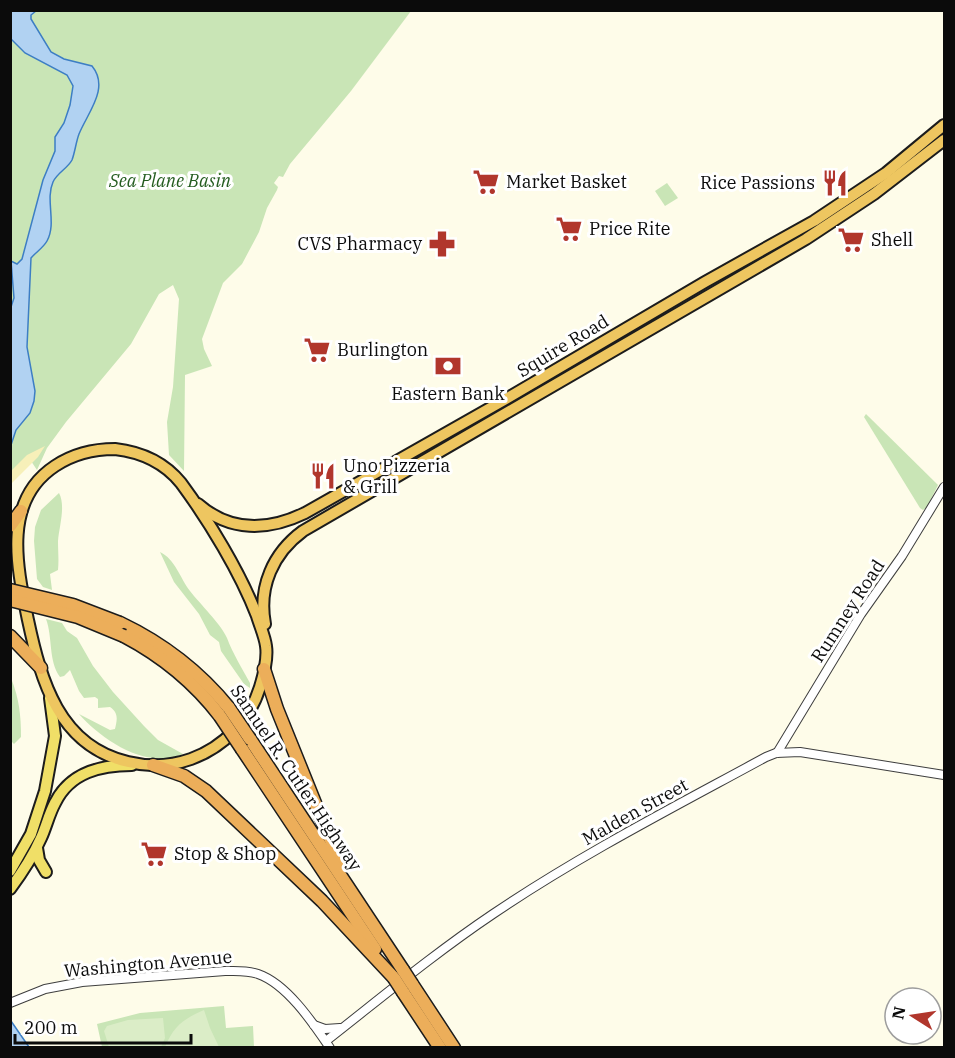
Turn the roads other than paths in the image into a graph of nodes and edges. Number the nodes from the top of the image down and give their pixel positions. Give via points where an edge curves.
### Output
1 (945, 125) edge
2 (945, 140) edge
3 (945, 487) edge
4 (186, 490) junction
5 (21, 511) junction
6 (10, 526) edge
7 (10, 590) edge
8 (10, 600) edge
9 (10, 636) edge
10 (266, 645) junction
11 (41, 668) junction
12 (264, 669) junction
13 (48, 689) junction
14 (224, 712) junction
15 (777, 753) junction
16 (150, 765) junction
17 (945, 775) edge
18 (37, 846) junction
19 (10, 871) edge
20 (46, 872) dead end
21 (10, 889) edge
22 (350, 901) junction
23 (398, 974) junction
24 (408, 988) junction
25 (10, 1003) edge
26 (313, 1024) junction
27 (344, 1027) junction
28 (328, 1044) edge
29 (440, 1047) edge
30 (454, 1047) edge

1 - 4 highway, Squire Road via 886,173 814,221 305,513 257,527 238,525 206,511
2 - 10 highway, Squire Road via 880,190 803,241 303,531 280,554 267,580 263,607
3 - 15 street, Rumney Road via 861,614
4 - 5 highway via 170,471 149,458 126,450 102,449 80,453 51,468 29,493
4 - 10 highway via 243,585
5 - 6 highway
5 - 11 highway via 18,564
7 - 14 highway, Samuel R. Cutler Highway, bridge via 73,605 120,622 154,641 205,681
8 - 14 highway, Samuel R. Cutler Highway, bridge via 72,615 124,636 175,669
9 - 11 highway
10 - 12 highway
11 - 13 highway
12 - 16 highway via 249,711 227,738 189,760
12 - 22 highway via 325,829 347,874
13 - 16 highway via 66,722 88,744 113,758
13 - 19 main road via 55,730 51,764 35,825
14 - 22 highway, Samuel R. Cutler Highway, bridge
15 - 17 street, Malden Street via 819,754
15 - 27 street, Malden Street via 725,778 547,879 475,926
16 - 18 main road via 102,767 75,779 56,802
16 - 23 highway via 184,776 206,791
18 - 20 main road
18 - 21 main road
22 - 23 highway
23 - 24 highway, bridge
24 - 29 highway
24 - 30 highway
25 - 26 street, Washington Avenue via 45,988 82,982 243,971 275,983
26 - 27 street via 325,1029
26 - 28 street, Washington Avenue
27 - 28 street, Malden Street

